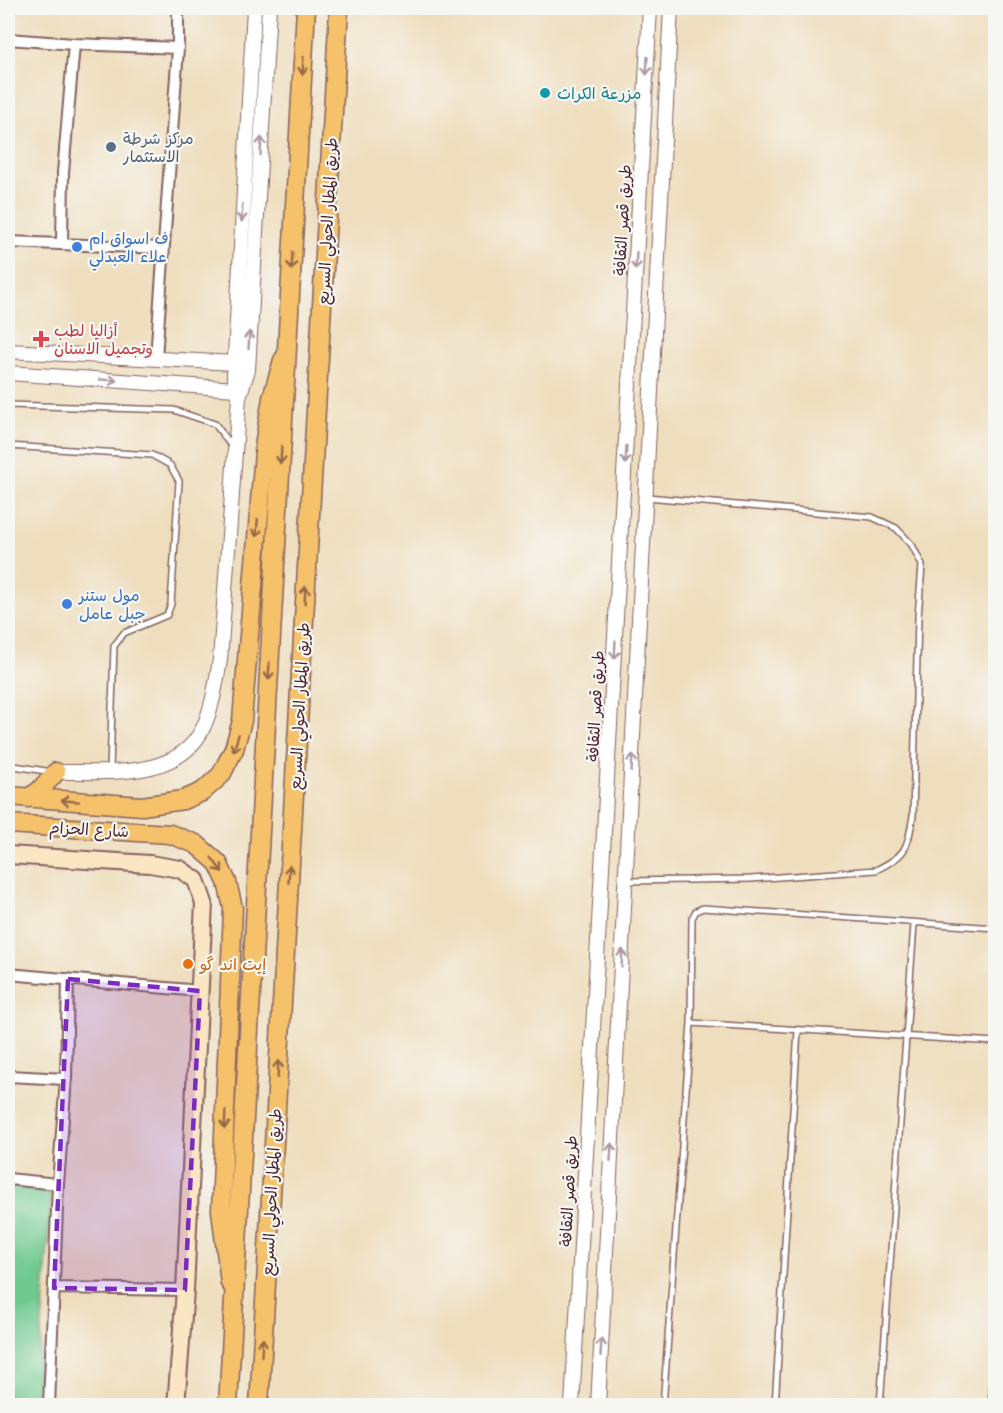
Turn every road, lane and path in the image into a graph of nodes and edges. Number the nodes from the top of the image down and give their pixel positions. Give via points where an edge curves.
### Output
1 (178, 8) edge
2 (254, 8) edge
3 (269, 8) edge
4 (306, 8) edge
5 (339, 8) edge
6 (650, 8) edge
7 (671, 8) edge
8 (8, 39) edge
9 (74, 44) junction
10 (178, 48) junction
11 (8, 242) edge
12 (62, 243) junction
13 (163, 248) junction
14 (287, 347) junction
15 (8, 351) edge
16 (89, 356) junction
17 (156, 358) junction
18 (235, 363) junction
19 (8, 373) edge
20 (86, 379) junction
21 (238, 393) junction
22 (8, 405) edge
23 (8, 446) edge
24 (234, 449) junction
25 (646, 497) junction
26 (8, 765) edge
27 (110, 770) junction
28 (56, 772) junction
29 (8, 796) edge
30 (28, 798) junction
31 (8, 824) edge
32 (8, 855) edge
33 (626, 881) junction
34 (914, 924) junction
35 (996, 928) edge
36 (8, 974) edge
37 (68, 978) junction
38 (200, 991) junction
39 (691, 1023) junction
40 (798, 1030) junction
41 (907, 1037) junction
42 (996, 1042) edge
43 (8, 1076) edge
44 (66, 1079) junction
45 (8, 1179) edge
46 (58, 1184) junction
47 (54, 1288) junction
48 (185, 1290) junction
49 (234, 1318) junction
50 (996, 1333) edge
51 (49, 1406) edge
52 (176, 1406) edge
53 (228, 1406) edge
54 (259, 1406) edge
55 (572, 1406) edge
56 (598, 1406) edge
57 (663, 1406) edge
58 (775, 1406) edge
59 (880, 1406) edge
60 (991, 1406) edge

1 - 10 street
2 -> 18 street
21 -> 3 street via 248,370
4 -> 14 main road, طريق المطار الحولي السريع
54 -> 5 main road, طريق المطار الحولي السريع
6 -> 55 street, طريق قصر الثقافة
7 - 25 street
8 - 9 street
9 - 10 street
9 - 12 street via 63,173
10 - 13 street
11 - 12 street
12 - 13 street
13 - 17 street
14 -> 30 main road via 265,440 242,721 234,750 221,775 202,792 183,800 142,806
14 -> 49 main road, طريق المطار الحولي السريع
15 - 16 street
16 - 17 street
16 - 20 street
17 - 18 street
18 - 21 street
19 - 20 street
20 -> 21 street
21 - 24 street
22 - 24 lane via 174,410 215,424
23 - 27 lane via 152,455 170,465 180,481 167,615 124,633 114,646
24 - 27 street via 220,660 209,713 192,745 178,756 144,768
33 -> 25 street
25 - 33 lane via 872,518 896,528 912,545 922,565 913,816 907,848 894,862 876,870 751,879
26 - 28 lane
27 - 28 street
28 - 30 main road
29 - 30 main road
31 -> 49 main road, شارع الحزام via 170,834 196,844 218,863 227,882 233,908 221,1211
32 - 38 main road via 150,864 180,869 196,880 204,903
56 -> 33 street
34 - 35 lane
34 - 39 lane via 704,908 696,911 692,918
34 - 41 lane
36 - 37 street
37 - 38 street
37 - 44 street
38 - 48 main road
39 - 40 lane
39 - 57 lane
40 - 41 lane
40 - 58 lane
41 - 42 lane
41 - 59 lane
43 - 44 street
44 - 46 street
45 - 46 street
46 - 47 street
47 - 48 street
47 - 51 street
48 - 52 main road
49 - 53 main road, طريق المطار الحولي السريع
50 - 60 lane

